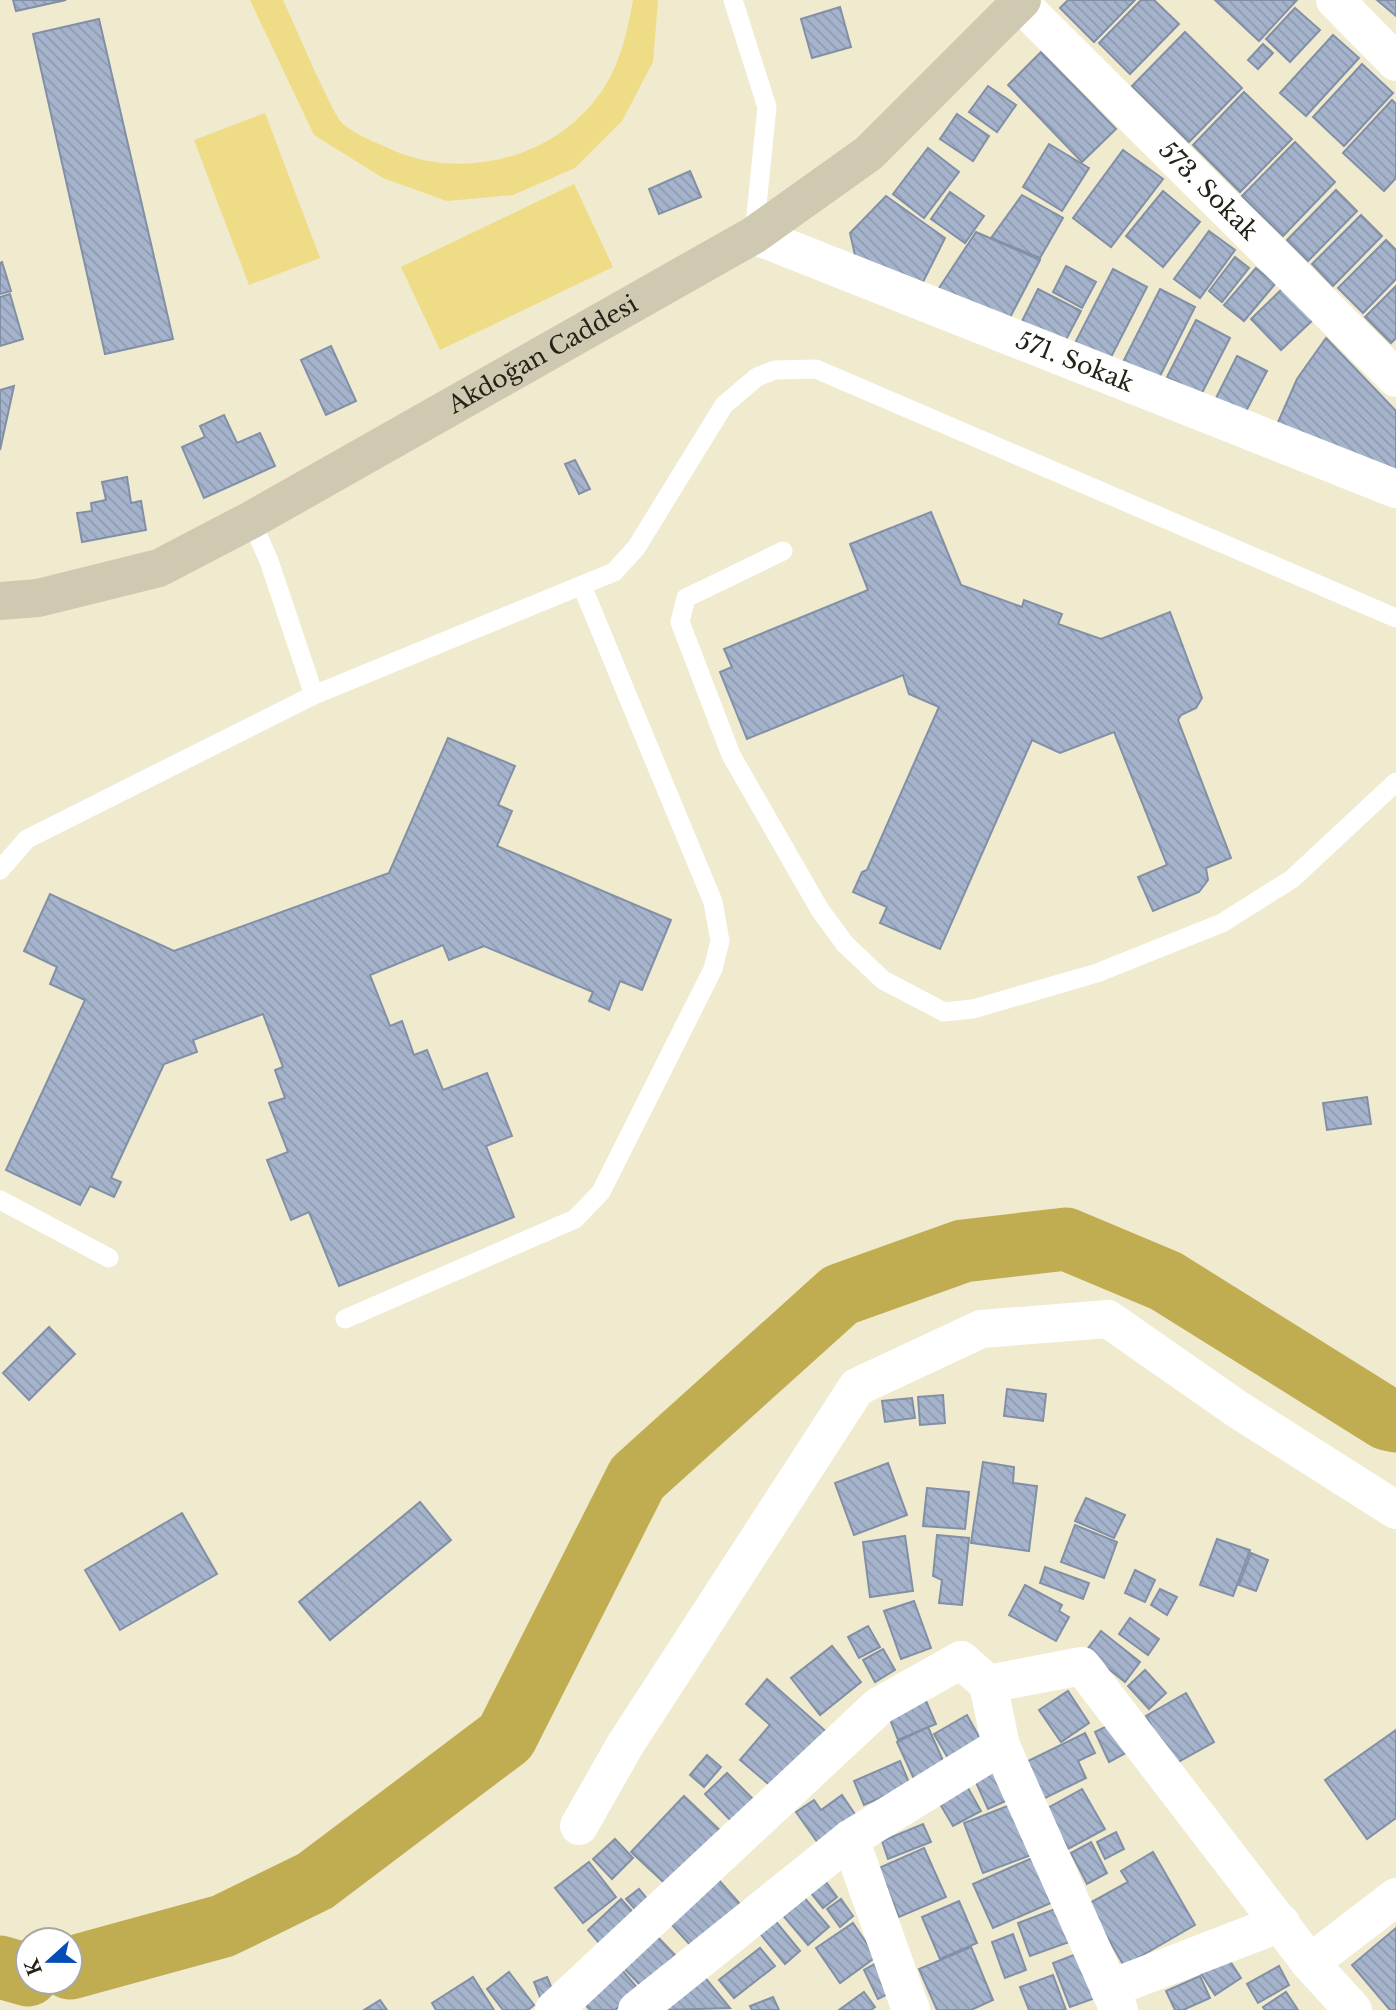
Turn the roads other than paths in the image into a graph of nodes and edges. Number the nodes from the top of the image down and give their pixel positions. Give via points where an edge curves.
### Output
1 (733, 0) edge
2 (1335, 0) edge
3 (1021, 1) edge
4 (1396, 62) edge
5 (754, 235) junction
6 (1396, 378) edge
7 (1396, 489) edge
8 (251, 520) junction
9 (783, 551) dead end
10 (582, 586) junction
11 (0, 601) edge
12 (1396, 618) edge
13 (314, 695) junction
14 (1396, 782) edge
15 (0, 870) edge
16 (0, 1200) edge
17 (109, 1258) dead end
18 (345, 1319) dead end
19 (1396, 1510) edge
20 (988, 1684) junction
21 (1000, 1746) junction
22 (579, 1826) dead end
23 (850, 1839) junction
24 (1396, 1898) edge
25 (1281, 1923) junction
26 (1310, 1963) junction
27 (1114, 2000) edge
28 (554, 2010) edge
29 (637, 2010) edge
30 (911, 2010) edge
31 (1353, 2010) edge

1 - 5 lane via 767,107
2 - 4 street
3 - 5 main road, Akdoğan Caddesi via 869,153
3 - 6 street, 573. Sokak
5 - 7 street, 571. Sokak
5 - 8 main road, Akdoğan Caddesi
8 - 11 main road, Akdoğan Caddesi via 159,568 64,593
8 - 13 lane
9 - 14 lane via 686,597 680,622 732,755 820,910 845,944 883,980 944,1012 973,1009 1097,973 1222,923 1292,879
10 - 12 lane via 614,572 636,548 724,405 757,377 775,370 817,369
10 - 13 lane
10 - 18 lane via 713,902 720,941 713,969 601,1192 575,1219
13 - 15 lane via 27,839
16 - 17 lane
19 - 22 street via 1237,1409 1108,1319 981,1329 857,1387 625,1745
20 - 21 street
20 - 25 street via 1082,1666
20 - 28 street via 961,1660 878,1706
21 - 23 street
21 - 27 street
23 - 29 street
23 - 30 street
24 - 26 street
25 - 26 street
25 - 27 street
26 - 31 street

